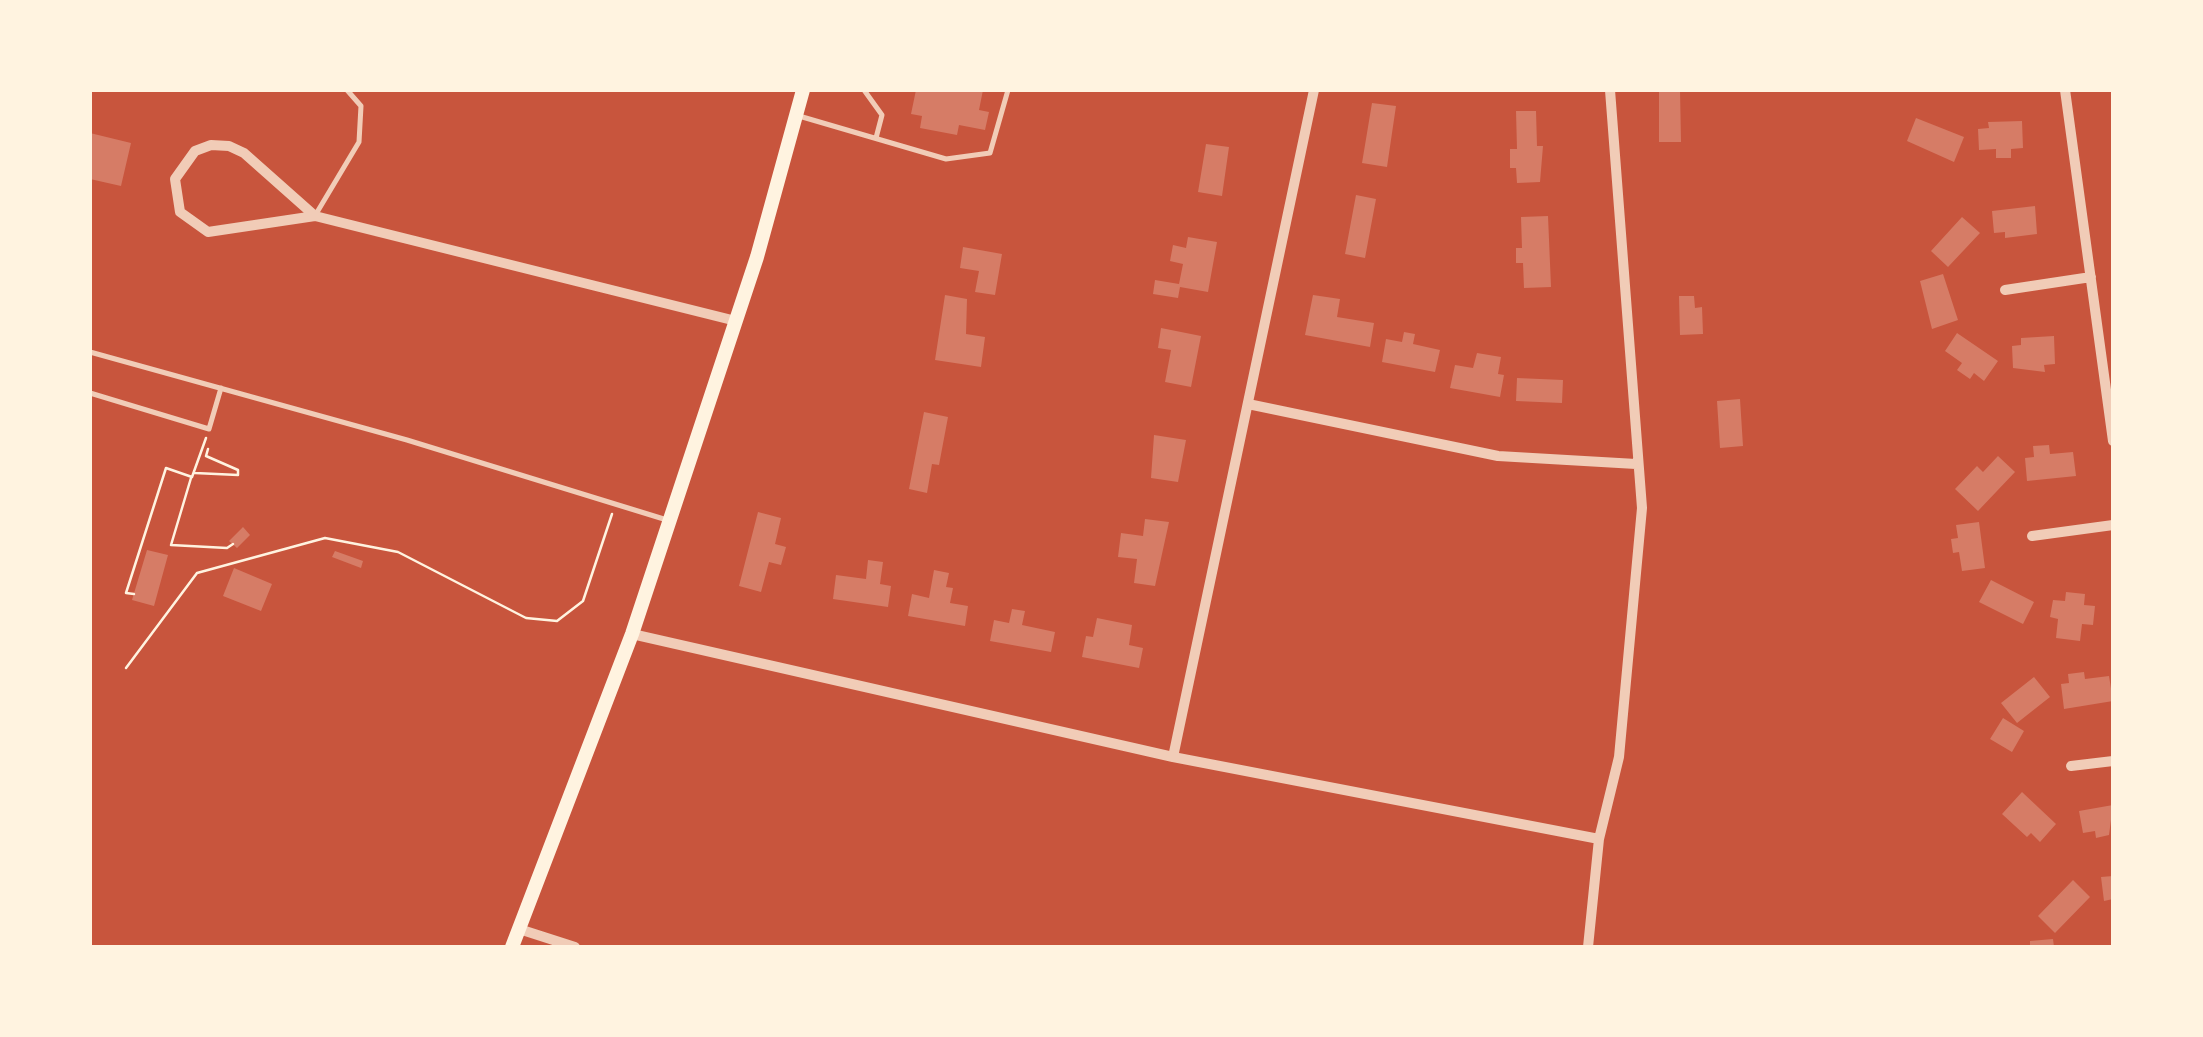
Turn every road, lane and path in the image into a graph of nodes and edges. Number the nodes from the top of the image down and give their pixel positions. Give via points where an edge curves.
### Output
1 (347, 90) edge
2 (803, 90) edge
3 (864, 90) edge
4 (1008, 90) edge
5 (1314, 90) edge
6 (1610, 90) edge
7 (2065, 90) edge
8 (796, 116) junction
9 (876, 138) junction
10 (315, 216) junction
11 (2092, 277) junction
12 (2004, 290) dead end
13 (736, 321) junction
14 (90, 352) edge
15 (221, 388) junction
16 (90, 392) edge
17 (1248, 404) junction
18 (209, 429) junction
19 (2113, 441) edge
20 (208, 449) dead end
21 (1636, 464) junction
22 (193, 475) junction
23 (615, 503) junction
24 (670, 521) junction
25 (2113, 525) edge
26 (2032, 536) dead end
27 (233, 544) dead end
28 (134, 594) dead end
29 (632, 634) junction
30 (126, 668) dead end
31 (1172, 757) junction
32 (2113, 761) edge
33 (2071, 766) dead end
34 (1600, 839) junction
35 (519, 929) junction
36 (512, 947) edge
37 (575, 947) edge
38 (1588, 947) edge

1 - 10 lane via 361,106 358,142
2 - 8 main road
3 - 9 lane via 882,115
4 - 9 lane via 990,152 946,159
5 - 17 street
6 - 21 street
7 - 11 street
8 - 9 lane
8 - 13 main road
10 - 10 street via 228,146 195,151 174,178 180,212 208,232
10 - 13 street
11 - 12 street
11 - 19 street
13 - 24 main road
14 - 15 lane
15 - 18 lane
15 - 23 lane
16 - 18 lane
17 - 21 street via 1498,456
17 - 31 street
18 - 22 path
20 - 22 path via 206,456 238,475
21 - 34 street via 1642,508 1634,609 1619,757
22 - 27 path via 171,545
22 - 28 path via 166,468 126,594
23 - 24 lane
23 - 30 path via 582,601 557,621 526,618 398,552 325,538 197,573
24 - 29 main road
25 - 26 street
29 - 31 street
29 - 35 main road
31 - 34 street
32 - 33 street
34 - 38 street
35 - 36 main road
35 - 37 street

